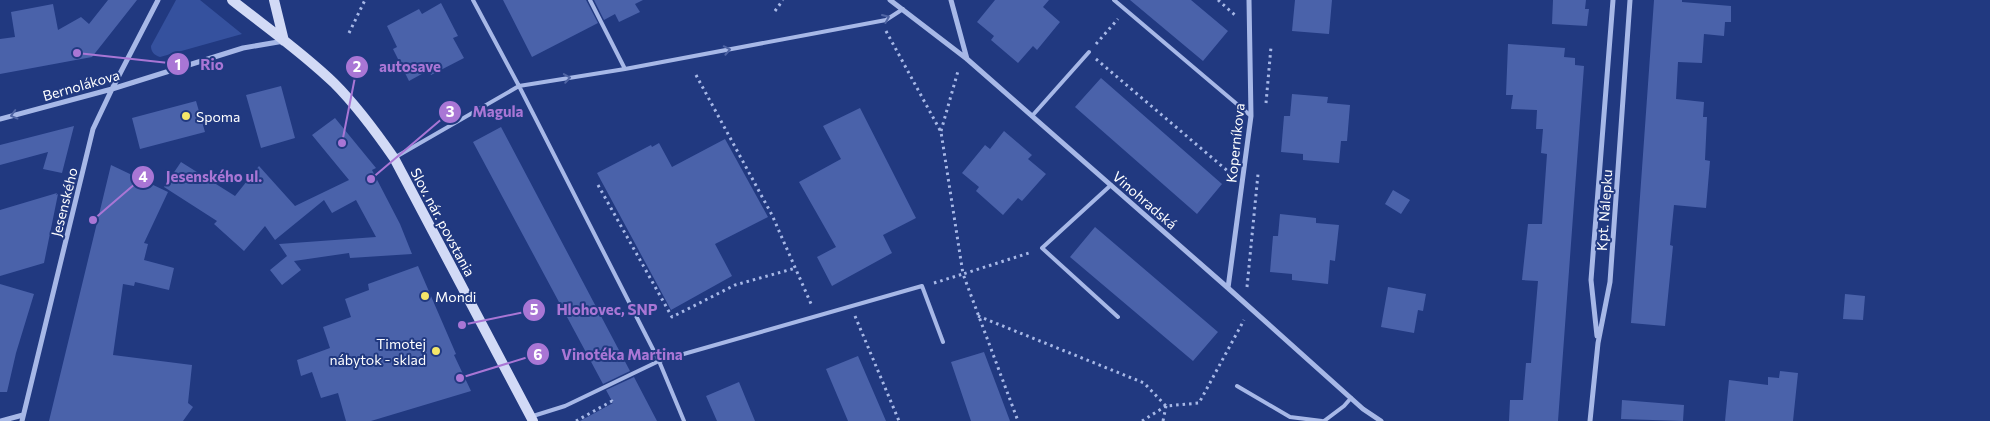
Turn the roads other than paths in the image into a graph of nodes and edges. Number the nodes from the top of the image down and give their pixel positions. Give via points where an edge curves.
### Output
1 (158, 0) edge
2 (232, 0) edge
3 (274, 0) edge
4 (473, 0) edge
5 (590, 0) edge
6 (890, 0) edge
7 (951, 0) edge
8 (1114, 0) edge
9 (1249, 0) edge
10 (1613, 0) edge
11 (1630, 0) edge
12 (903, 9) junction
13 (284, 41) junction
14 (1089, 52) road end
15 (967, 59) junction
16 (625, 69) junction
17 (519, 86) junction
18 (112, 89) junction
19 (1032, 116) junction
20 (1251, 116) junction
21 (0, 119) edge
22 (394, 158) junction
23 (1111, 185) junction
24 (1228, 288) junction
25 (1118, 316) dead end
26 (943, 342) dead end
27 (1598, 343) junction
28 (659, 361) junction
29 (1238, 386) dead end
30 (1351, 398) junction
31 (23, 418) edge
32 (532, 419) edge
33 (1, 421) edge
34 (684, 421) edge
35 (1323, 421) edge
36 (1381, 421) edge
37 (1590, 421) edge

1 - 18 street, Jesenského
2 - 13 main road, Slov. nár. povstania
3 - 13 main road
4 - 17 lane
5 - 16 lane
6 - 12 street, Vinohradská
7 - 15 street
8 - 20 lane
9 - 20 street, Koperníkova
10 - 27 street via 1591,280
11 - 27 street, Kpt. Nálepku via 1610,282
12 - 15 street, Vinohradská
16 -> 12 lane via 886,20
13 - 18 street, Bernolákova via 243,48
13 - 22 main road, Slov. nár. povstania via 334,83
14 - 19 lane
15 - 19 street, Vinohradská
17 -> 16 lane
17 - 22 lane
17 - 28 lane
18 -> 21 street, Bernolákova
18 - 31 street, Jesenského via 94,130
19 - 23 street, Vinohradská
20 - 24 street, Koperníkova
22 - 32 main road, Slov. nár. povstania
23 - 24 street, Vinohradská
23 - 25 lane via 1042,248
24 - 30 street, Vinohradská
26 - 28 lane via 922,286
27 - 37 street, Kpt. Nálepku
28 - 32 lane
28 - 34 lane
29 - 35 lane via 1290,417
30 - 35 lane
30 - 36 street, Vinohradská
31 - 33 street

